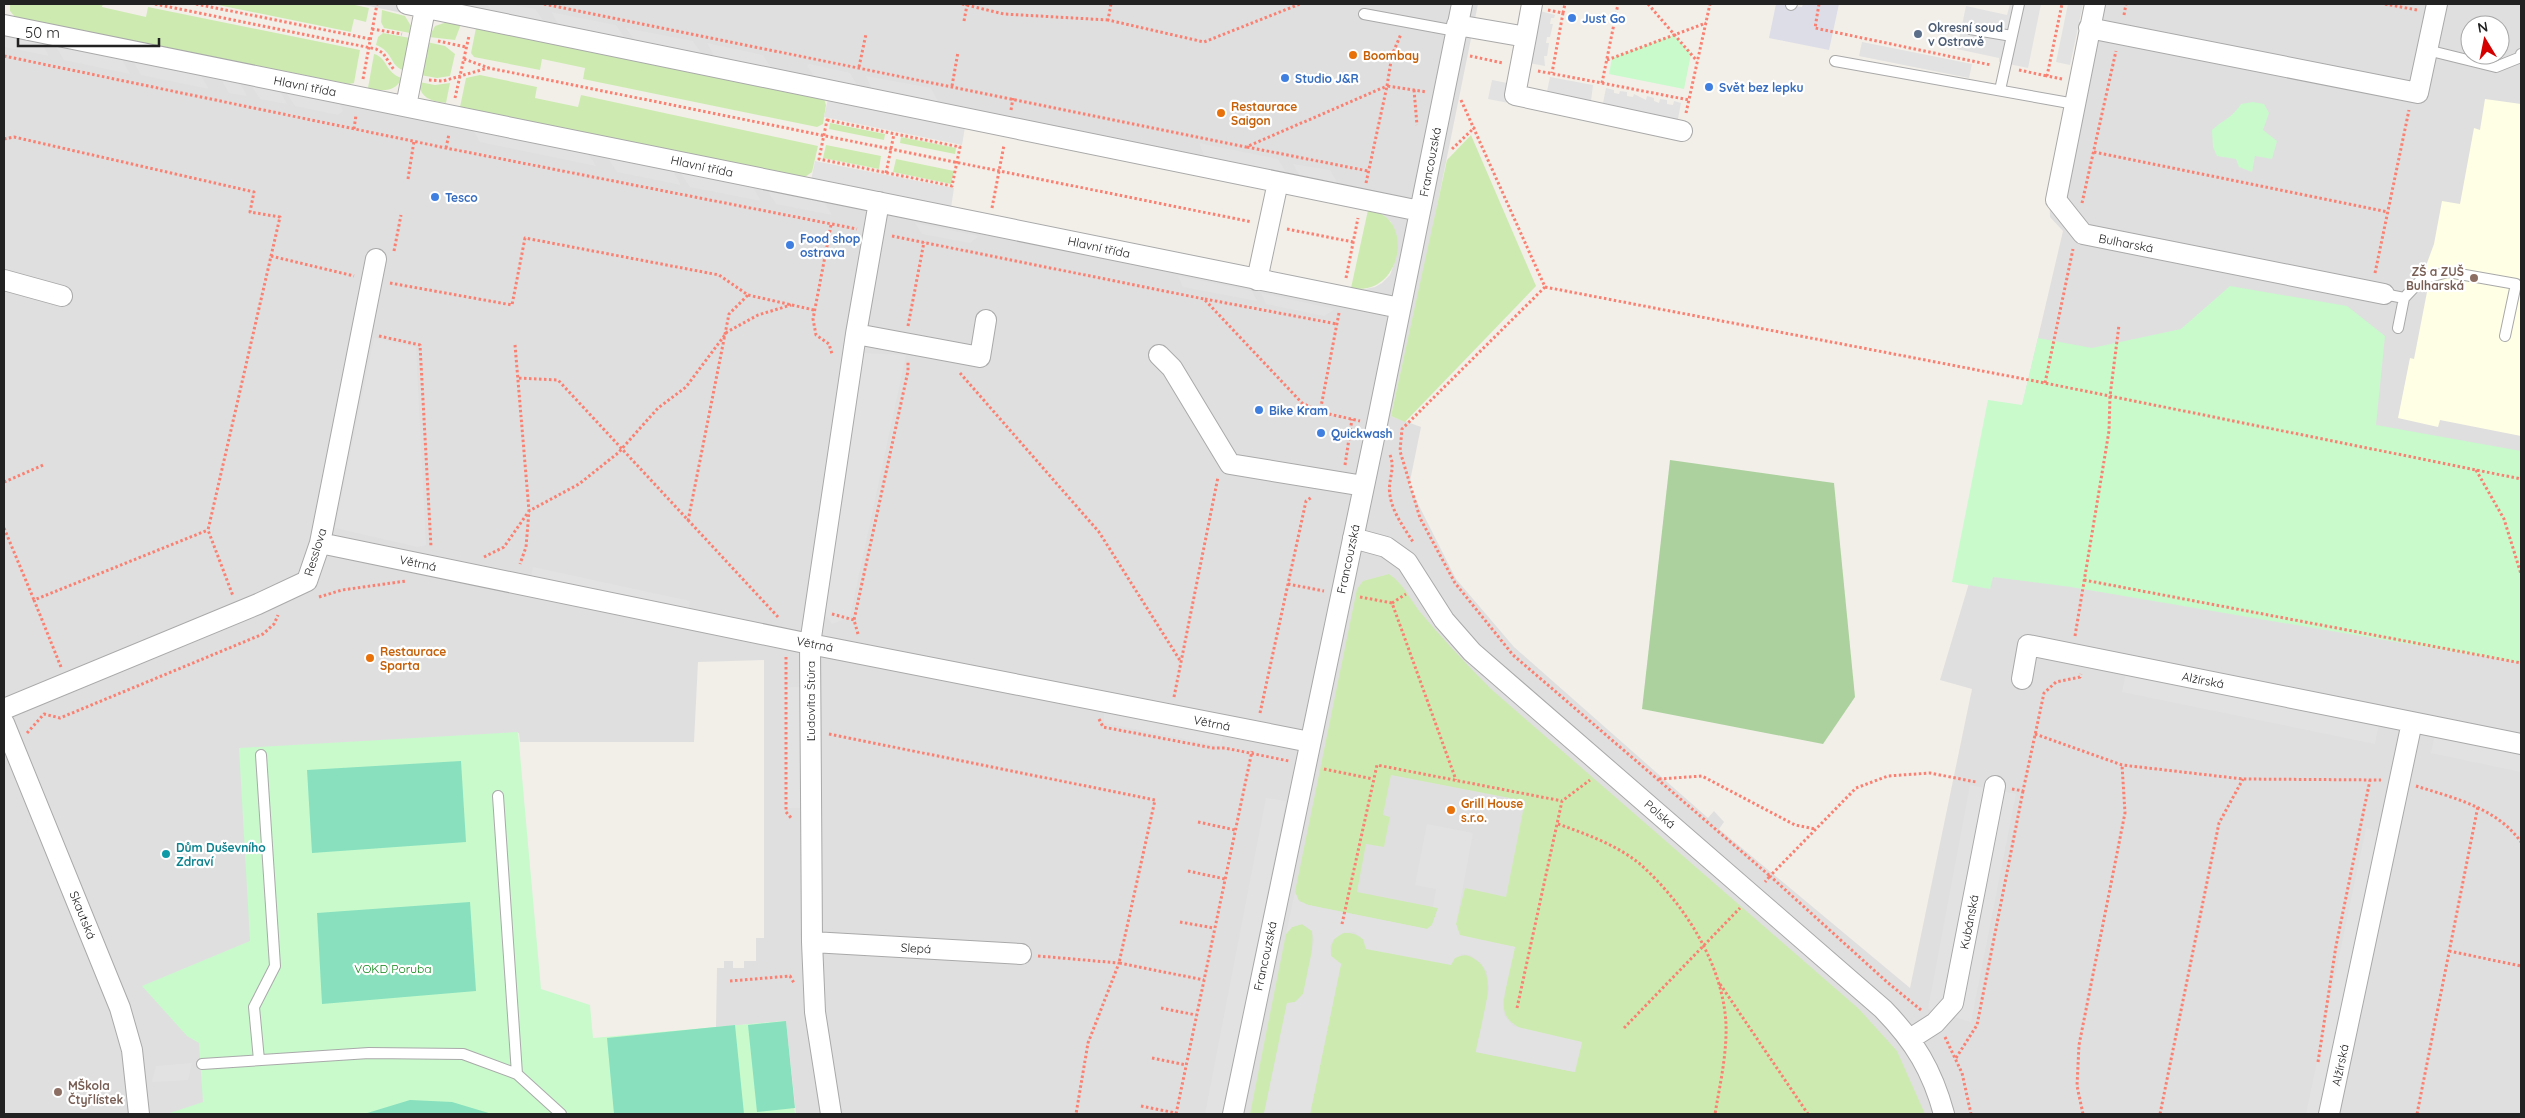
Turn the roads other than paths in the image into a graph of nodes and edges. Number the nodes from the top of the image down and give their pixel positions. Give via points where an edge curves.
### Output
1 (1462, 4) edge
2 (1532, 4) edge
3 (2018, 4) edge
4 (2094, 4) edge
5 (419, 5) edge
6 (2428, 7) edge
7 (1364, 14) dead end
8 (4, 25) edge
9 (1457, 28) junction
10 (1970, 28) dead end
11 (2089, 28) junction
12 (2012, 36) junction
13 (1526, 37) junction
14 (2427, 50) junction
15 (2521, 54) edge
16 (1835, 61) dead end
17 (2000, 90) junction
18 (2075, 104) junction
19 (406, 106) junction
20 (1682, 130) road end
21 (1278, 182) junction
22 (879, 202) junction
23 (1420, 211) junction
24 (376, 260) dead end
25 (4, 280) edge
26 (1258, 280) junction
27 (2378, 292) joint
28 (62, 296) dead end
29 (2404, 298) junction
30 (1400, 308) junction
31 (986, 320) dead end
32 (2398, 328) dead end
33 (856, 334) junction
34 (2505, 336) dead end
35 (1159, 355) dead end
36 (1364, 486) junction
37 (1353, 538) junction
38 (320, 544) junction
39 (810, 644) junction
40 (2022, 679) dead end
41 (4, 709) edge
42 (2412, 722) junction
43 (4, 723) edge
44 (1310, 742) junction
45 (2521, 744) edge
46 (261, 755) dead end
47 (1995, 786) road end
48 (498, 796) dead end
49 (812, 942) junction
50 (1021, 954) road end
51 (1910, 1039) junction
52 (259, 1060) junction
53 (202, 1064) dead end
54 (516, 1074) junction
55 (139, 1114) edge
56 (561, 1114) edge
57 (831, 1114) edge
58 (1233, 1114) edge
59 (1944, 1114) edge
60 (2329, 1114) edge

1 - 9 street, Francouzská
2 - 13 street
3 - 12 lane
4 - 11 street
5 - 19 street
5 - 21 street
6 - 14 street
7 - 9 lane
8 - 19 street, Hlavní třída
9 - 13 street
9 - 23 street, Francouzská
10 - 12 lane
11 - 14 street via 2418,93
11 - 18 street
12 - 17 lane
13 - 20 street via 1515,95
14 - 15 lane via 2496,67 2521,57
16 - 17 lane
17 - 18 lane
18 - 27 street, Bulharská via 2056,200 2083,234
19 - 22 street, Hlavní třída
21 - 23 street
21 - 26 street
22 - 26 street, Hlavní třída
22 - 33 street, Ľudovíta Štúra
23 - 30 street, Francouzská
24 - 38 street, Resslova
25 - 28 street
26 - 30 street, Hlavní třída
27 - 29 lane
29 - 32 lane
29 - 34 lane via 2422,279 2448,272 2516,284
30 - 36 street, Francouzská via 1370,422
31 - 33 street via 980,357
33 - 39 street, Ľudovíta Štúra
35 - 36 street via 1172,368 1230,464
36 - 37 street, Francouzská
37 - 44 street, Francouzská
37 - 51 street, Polská via 1386,547 1402,558 1457,637 1489,668 1868,995
38 - 39 street, Větrná
38 - 41 street, Resslova via 307,581
39 - 44 street, Větrná
39 - 49 street, Ľudovíta Štúra
40 - 42 street, Alžírská via 2028,645
42 - 45 street, Alžírská
42 - 60 street, Alžírská
43 - 55 street, Skautská via 120,1008 132,1050
44 - 58 street, Francouzská
46 - 52 lane via 275,966 254,1007
47 - 51 street, Kubánská via 1953,1003 1935,1023
48 - 54 lane
49 - 50 street, Slepá
49 - 57 street, Ľudovíta Štúra via 823,1071
51 - 59 street, Polská via 1931,1074
52 - 53 lane
52 - 54 lane via 369,1053 463,1054
54 - 56 lane

